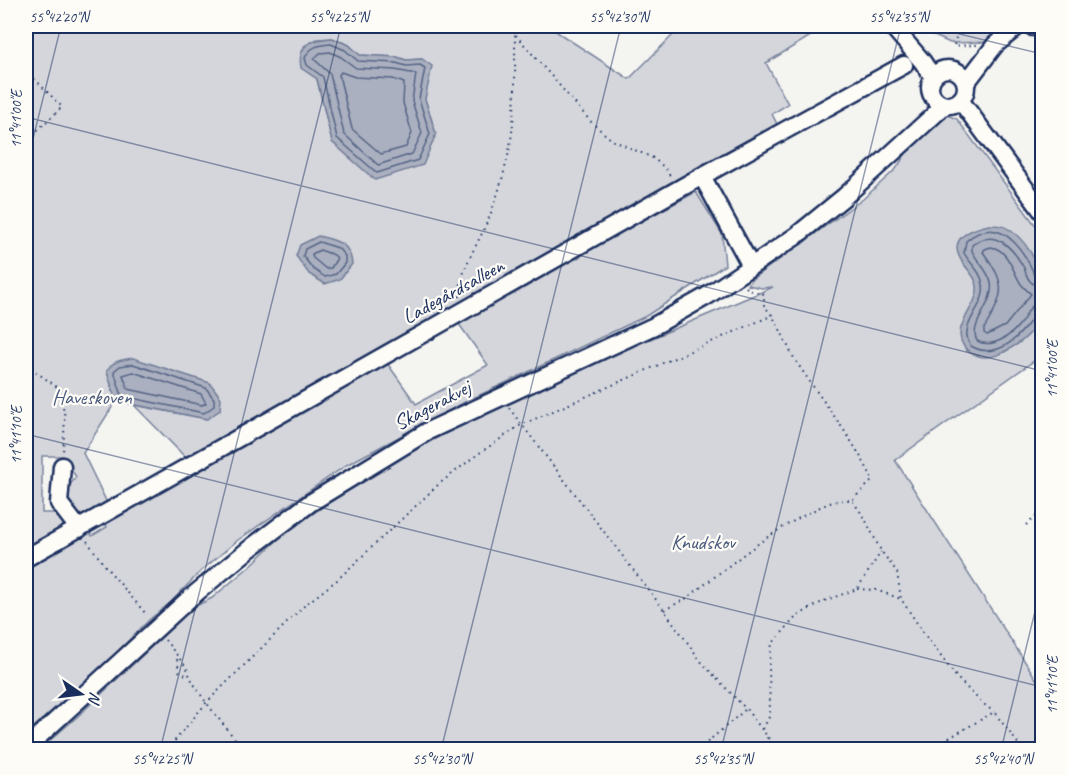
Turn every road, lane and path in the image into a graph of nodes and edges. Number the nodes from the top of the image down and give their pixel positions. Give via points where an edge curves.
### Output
1 (508, 26) edge
2 (518, 26) edge
3 (892, 26) edge
4 (904, 26) edge
5 (959, 26) edge
6 (1028, 26) edge
7 (514, 35) junction
8 (1000, 46) junction
9 (904, 65) dead end
10 (26, 70) edge
11 (950, 73) junction
12 (945, 102) junction
13 (26, 141) edge
14 (702, 176) junction
15 (679, 189) junction
16 (1042, 211) edge
17 (751, 266) junction
18 (736, 275) junction
19 (462, 312) junction
20 (774, 315) junction
21 (26, 365) edge
22 (500, 396) junction
23 (521, 425) junction
24 (62, 466) joint
25 (852, 500) junction
26 (1040, 513) dead end
27 (1026, 525) dead end
28 (79, 529) junction
29 (881, 551) junction
30 (26, 558) edge
31 (857, 589) junction
32 (901, 599) junction
33 (664, 610) junction
34 (146, 614) dead end
35 (165, 640) dead end
36 (176, 656) junction
37 (191, 677) junction
38 (207, 702) junction
39 (746, 709) junction
40 (994, 712) junction
41 (763, 729) junction
42 (768, 736) junction
43 (26, 748) edge
44 (167, 750) edge
45 (244, 750) edge
46 (698, 750) edge
47 (763, 750) edge
48 (778, 750) edge
49 (928, 750) edge
50 (1023, 750) edge

1 - 7 path
2 - 7 path
3 - 11 street
4 - 11 street
5 - 8 path via 954,46
6 - 8 street
7 - 15 path via 592,123 612,140 653,158
7 - 19 path via 514,125 506,168 465,268 460,289
8 - 11 street
9 - 14 street, Ladegårdsalleen
10 - 13 path via 62,107
11 - 12 street via 930,86
11 - 12 street, Skagerakvej via 965,92
11 - 12 path via 926,87
11 - 12 path via 971,89 969,96
12 - 16 street
12 - 17 street, Skagerakvej via 844,197
14 - 15 street, Ladegårdsalleen
14 - 17 street
15 - 19 street, Ladegårdsalleen
17 - 18 street, Skagerakvej
18 - 20 path via 749,290 765,294 764,306
18 - 22 street, Skagerakvej via 654,326
19 - 28 street, Ladegårdsalleen
20 - 23 path
20 - 25 path via 795,359 836,417 873,480
21 - 24 path via 60,389 65,418
22 - 23 path
22 - 43 street, Skagerakvej via 428,431 310,503 190,598
23 - 33 path
23 - 38 path via 439,484 337,580 304,605
24 - 28 street via 59,503
25 - 29 path
25 - 33 path via 828,503 780,527 690,596
26 - 27 path
28 - 30 street, Ladegårdsalleen
28 - 34 path
29 - 31 path
29 - 32 path via 897,573
31 - 32 path via 876,590
31 - 41 path via 797,616 772,644 770,715
32 - 40 path via 957,678
33 - 39 path via 704,664
35 - 36 path
36 - 37 path
36 - 37 path via 179,671
37 - 38 path
38 - 44 path
38 - 45 path
39 - 41 path
39 - 46 path
40 - 49 path
40 - 50 path
41 - 42 path
42 - 47 path
42 - 48 path

